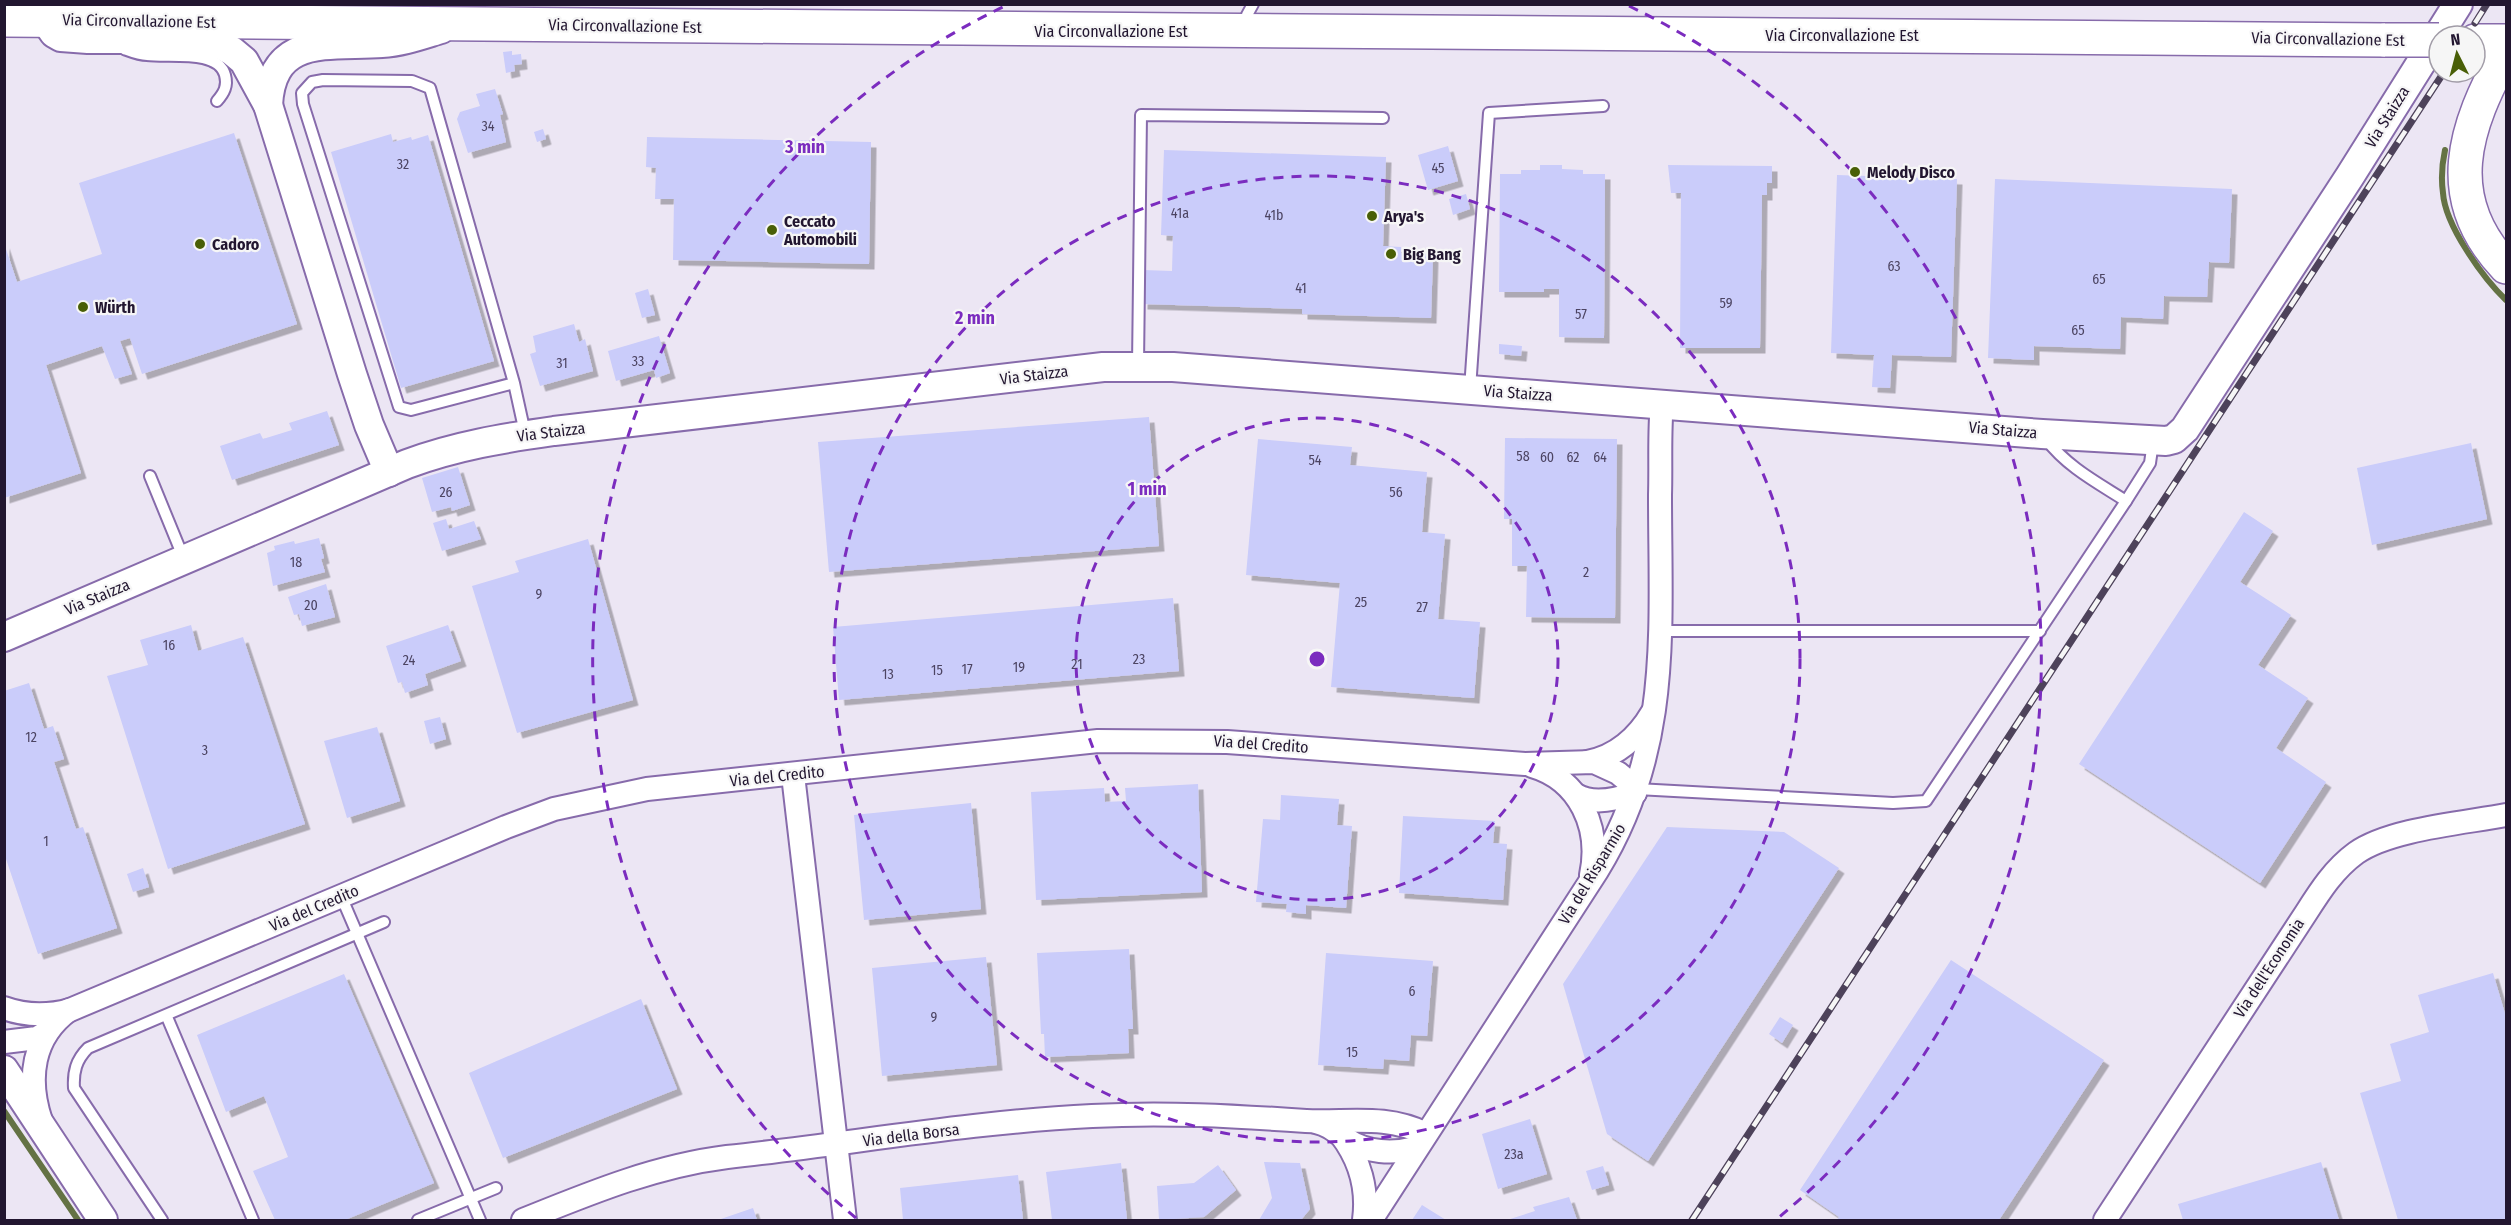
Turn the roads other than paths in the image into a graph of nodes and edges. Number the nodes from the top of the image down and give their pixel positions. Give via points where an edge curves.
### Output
1 (2458, 4) edge
2 (1249, 18) edge
3 (4, 20) edge
4 (104, 22) edge
5 (457, 24) junction
6 (2427, 40) edge
7 (2487, 41) edge
8 (2506, 41) edge
9 (2506, 52) edge
10 (218, 101) dead end
11 (268, 105) junction
12 (1603, 106) dead end
13 (1383, 118) dead end
14 (2506, 267) edge
15 (1138, 365) junction
16 (514, 383) junction
17 (1470, 389) junction
18 (1662, 403) junction
19 (2042, 434) junction
20 (525, 435) junction
21 (2153, 441) junction
22 (389, 472) junction
23 (150, 476) dead end
24 (2126, 501) junction
25 (184, 560) junction
26 (1660, 631) junction
27 (2040, 631) junction
28 (4, 637) edge
29 (1655, 706) junction
30 (1585, 762) junction
31 (1525, 764) junction
32 (793, 775) junction
33 (1636, 791) junction
34 (1576, 795) junction
35 (2506, 814) edge
36 (1590, 881) junction
37 (341, 896) junction
38 (384, 922) dead end
39 (358, 933) junction
40 (15, 1010) edge
41 (70, 1010) junction
42 (167, 1017) junction
43 (4, 1026) edge
44 (46, 1032) junction
45 (4, 1042) edge
46 (4, 1070) edge
47 (1309, 1121) junction
48 (44, 1128) junction
49 (1340, 1134) junction
50 (1421, 1141) junction
51 (836, 1144) junction
52 (496, 1188) dead end
53 (470, 1199) junction
54 (103, 1221) edge
55 (162, 1221) edge
56 (253, 1221) edge
57 (418, 1221) edge
58 (480, 1221) edge
59 (523, 1221) edge
60 (845, 1221) edge
61 (1364, 1221) edge
62 (1371, 1221) edge
63 (2105, 1221) edge

1 - 21 street, Via Staizza via 2185,429 2172,440
2 - 5 main road, Via Circonvallazione Est
2 - 6 main road, Via Circonvallazione Est, bridge
3 - 4 main road, Via Circonvallazione Est
4 - 5 main road, Via Circonvallazione Est
4 - 10 lane via 134,53 215,61 226,79
4 - 11 street via 221,45 244,62
5 - 11 street via 398,41 322,44 299,50 278,71
7 - 8 main road
9 - 14 main road via 2471,126 2464,164 2472,214 2485,240
11 - 22 street via 352,374
12 - 17 lane via 1489,113
13 - 15 lane via 1141,115
15 - 17 street, Via Staizza
15 - 20 street, Via Staizza
16 - 16 lane via 430,88 412,81 312,82 302,93 307,118 399,407 411,410
16 - 20 lane
17 - 18 street, Via Staizza
18 - 19 street, Via Staizza
18 - 26 street, Via del Risparmio
19 - 21 street, Via Staizza
19 - 24 lane via 2074,468
20 - 22 street, Via Staizza via 453,450
21 - 24 lane via 2150,463
22 - 25 street, Via Staizza
23 - 25 lane
24 - 27 lane
25 - 28 street, Via Staizza
26 - 27 lane
26 - 29 street, Via del Risparmio
27 - 33 lane via 1926,801 1893,803
29 - 30 street, Via del Credito via 1643,727 1624,746
29 - 33 street, Via del Risparmio
30 - 31 street, Via del Credito
30 - 33 street, Via del Credito via 1616,771
31 - 32 street, Via del Credito via 1284,745 1135,740 1052,745
31 - 34 street, Via del Credito via 1549,772
32 - 37 street, Via del Credito via 647,789 554,809
32 - 51 street
33 - 34 street via 1592,800
33 - 36 street, Via del Risparmio via 1615,840
34 - 36 street, Via del Credito via 1593,831
35 - 63 street, Via dell'Economia via 2381,840 2362,849 2339,868 2306,912
36 - 50 street, Via del Risparmio
37 - 39 lane
37 - 41 street, Via del Credito
38 - 39 lane
39 - 42 lane
39 - 53 lane
40 - 41 street, Via del Credito via 53,1014
40 - 43 street, Via del Credito
41 - 44 street, Via del Credito
42 - 55 lane via 88,1048 73,1074 74,1088
42 - 56 lane
44 - 45 street, Via del Credito via 37,1038
44 - 48 street, Via del Credito via 39,1044 34,1075 36,1103
46 - 48 street
47 - 49 street, Via della Borsa via 1327,1125
47 - 50 street, Via della Borsa via 1376,1119 1401,1124
47 - 51 street, Via della Borsa via 1201,1115 1092,1116
48 - 54 street
49 - 50 street, Via della Borsa via 1355,1144 1380,1151 1395,1152
49 - 61 street via 1362,1179
50 - 62 street, Via del Risparmio
51 - 59 street, Via della Borsa via 670,1167 613,1184
51 - 60 street
52 - 53 lane
53 - 57 lane
53 - 58 lane

